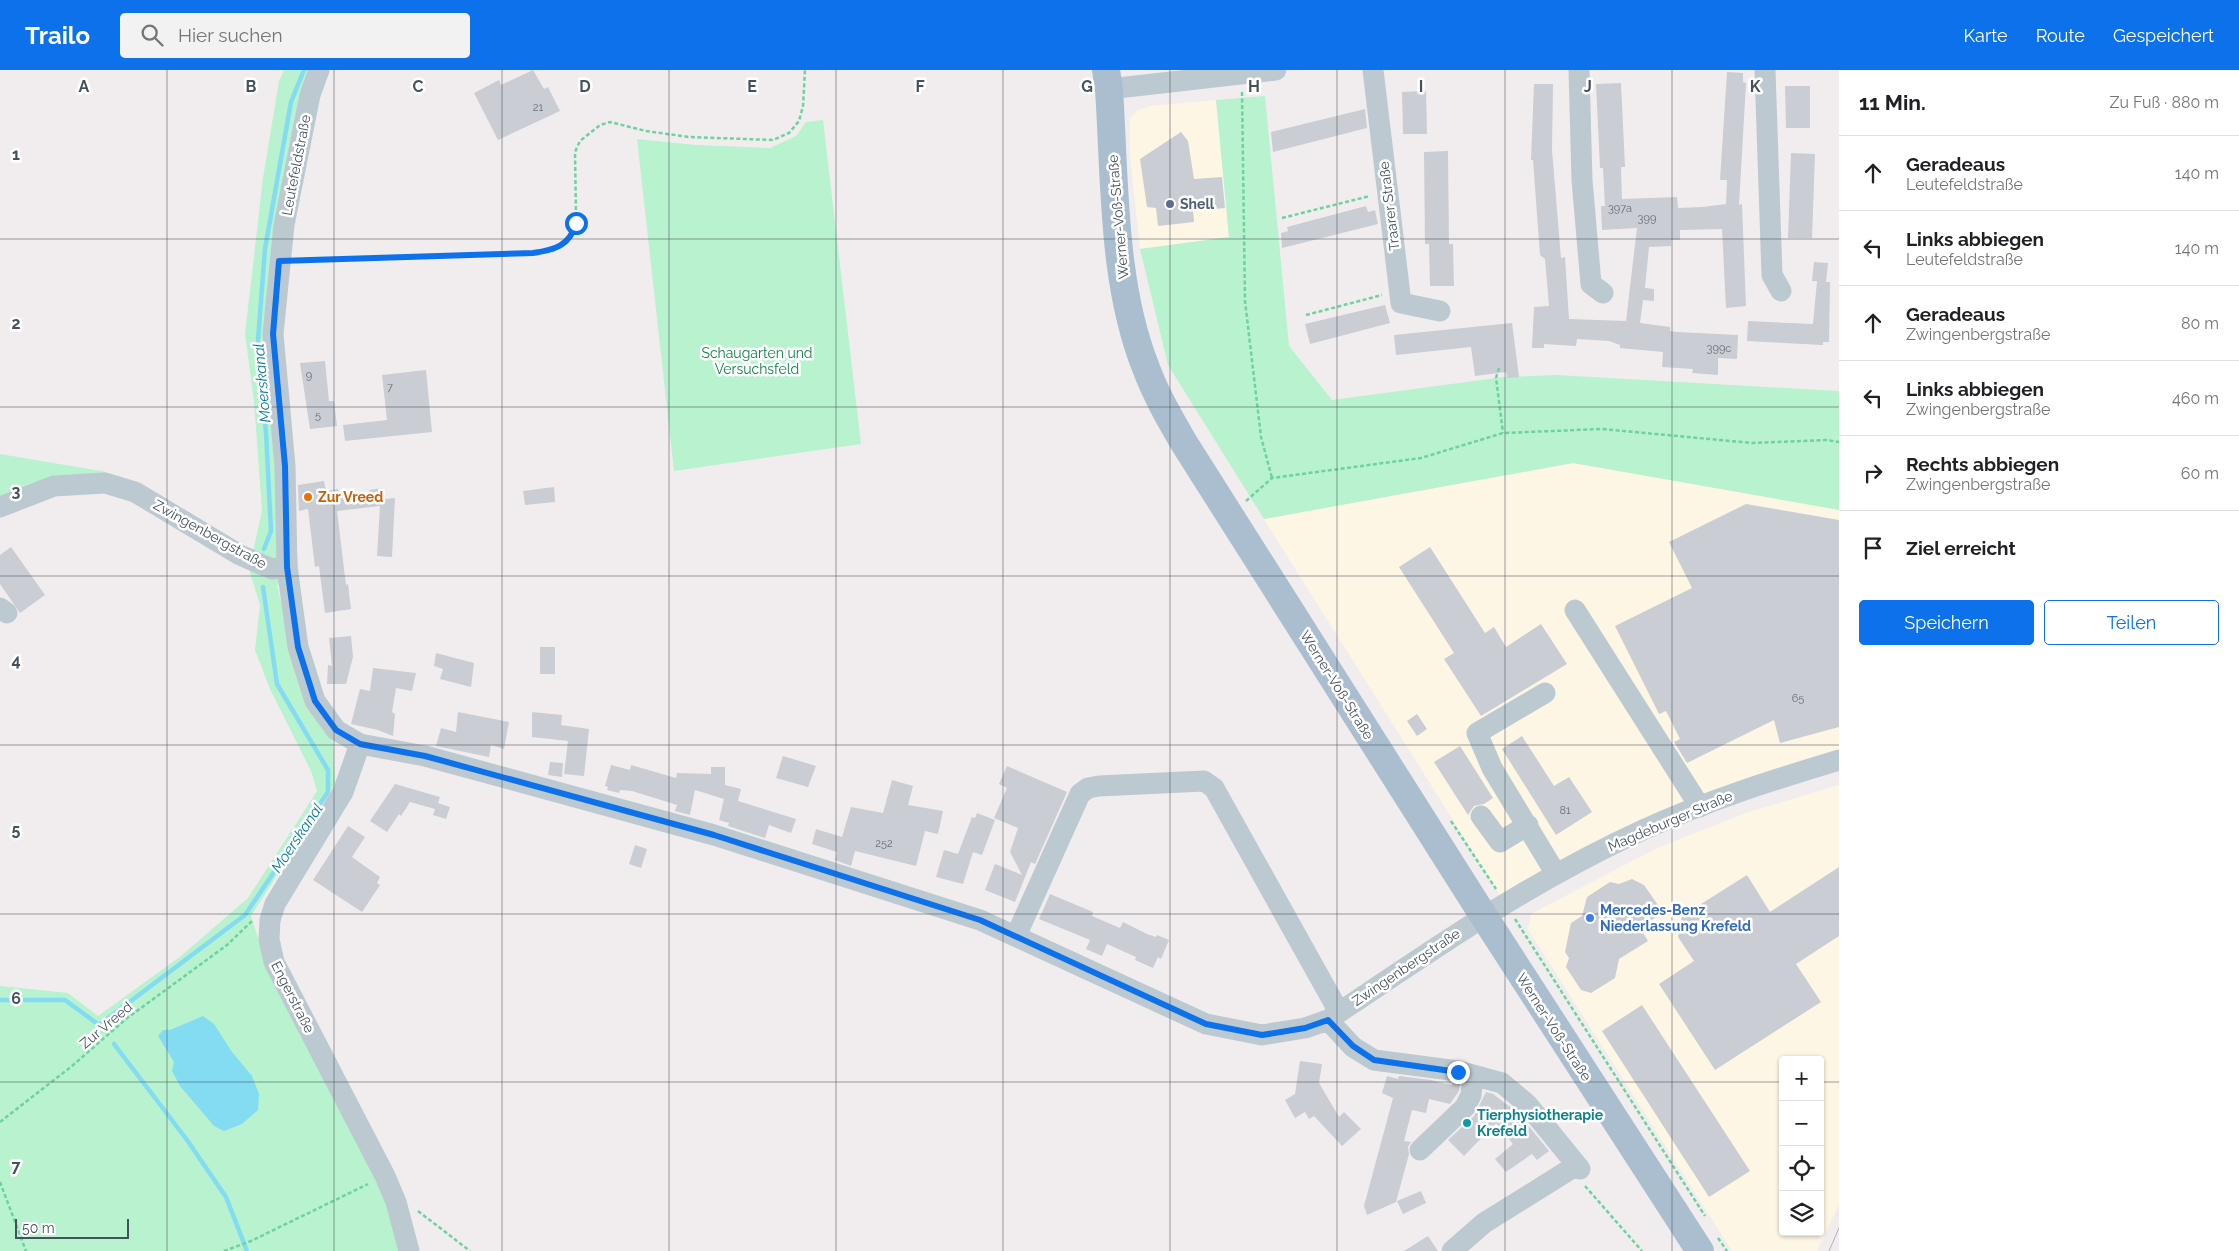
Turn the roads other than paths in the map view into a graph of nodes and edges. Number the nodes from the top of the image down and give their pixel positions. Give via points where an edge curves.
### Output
1 (319, 70) edge
2 (1276, 70) edge
3 (1373, 70) edge
4 (1579, 70) edge
5 (1765, 70) edge
6 (1108, 80) edge
7 (1781, 291) dead end
8 (1603, 293) dead end
9 (1440, 311) dead end
10 (0, 507) edge
11 (287, 567) junction
12 (1575, 610) dead end
13 (1545, 693) dead end
14 (360, 744) junction
15 (1839, 760) edge
16 (1700, 807) junction
17 (1481, 816) dead end
18 (1528, 825) junction
19 (1556, 874) junction
20 (1494, 909) junction
21 (1016, 936) junction
22 (1334, 1016) junction
23 (1473, 1075) junction
24 (1420, 1150) dead end
25 (1708, 1243) edge
26 (409, 1251) edge
27 (1452, 1251) edge

1 - 11 street, Leutefeldstraße via 310,95 279,261 273,334 285,466
2 - 6 street
3 - 9 street, Traarer Straße via 1401,303
4 - 8 street via 1582,180 1591,284
5 - 7 street via 1772,275
6 - 20 main road, Werner-Voß-Straße via 1124,283 1140,350 1161,402 1227,511
10 - 11 street, Zwingenbergstraße via 54,486 106,483 135,492 240,555 272,569
11 - 14 street, Zwingenbergstraße via 298,647 315,701 336,730
12 - 16 street
13 - 18 street via 1477,733 1492,768
14 - 21 street, Zwingenbergstraße via 425,756 714,835 980,920
14 - 26 street, Engerstraße via 342,792 275,904 269,939 274,962 385,1176 396,1202
15 - 16 street, Magdeburger Straße via 1759,783
16 - 19 street, Magdeburger Straße via 1643,830
17 - 18 street via 1500,842
18 - 19 street
19 - 20 street, Magdeburger Straße
20 - 22 street, Zwingenbergstraße
20 - 25 main road, Werner-Voß-Straße via 1668,1200
21 - 22 street, Zwingenbergstraße via 1206,1024 1262,1035 1305,1028
21 - 22 street via 1080,794 1099,786 1204,781 1214,788
22 - 23 street via 1353,1046 1374,1060
23 - 24 street via 1471,1095 1465,1107
23 - 27 street via 1502,1083 1527,1104 1579,1167 1484,1223

